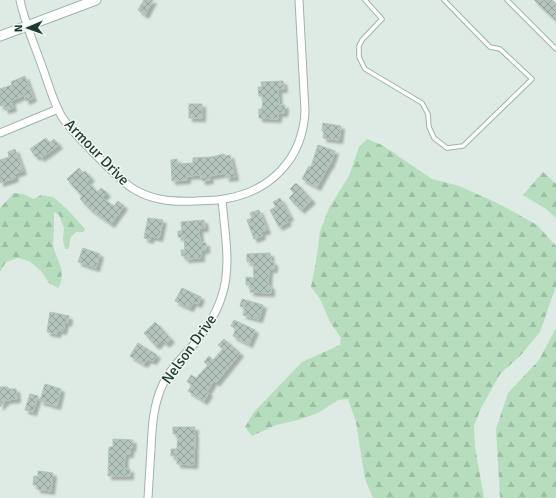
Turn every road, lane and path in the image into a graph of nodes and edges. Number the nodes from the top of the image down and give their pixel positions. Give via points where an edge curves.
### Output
1 (20, 0) edge
2 (96, 0) edge
3 (299, 0) edge
4 (365, 0) edge
5 (444, 0) edge
6 (507, 0) edge
7 (28, 25) junction
8 (0, 36) edge
9 (556, 49) edge
10 (58, 109) junction
11 (0, 133) edge
12 (222, 200) junction
13 (148, 498) edge

1 - 7 street, Armour Drive
2 - 7 street
3 - 12 street, Armour Drive via 304,112 299,142 287,164 275,177 249,192
4 - 5 lane via 382,19 359,46 359,57 365,69 422,103 428,114 429,127 434,138 447,148 463,146 532,79 500,49 490,47
6 - 9 lane
7 - 8 street
7 - 10 street, Armour Drive
10 - 11 street
10 - 12 street, Armour Drive via 76,134 120,179 133,188 149,196 169,201
12 - 13 street, Nelson Drive via 228,263 224,292 212,320 175,364 159,393 153,424

